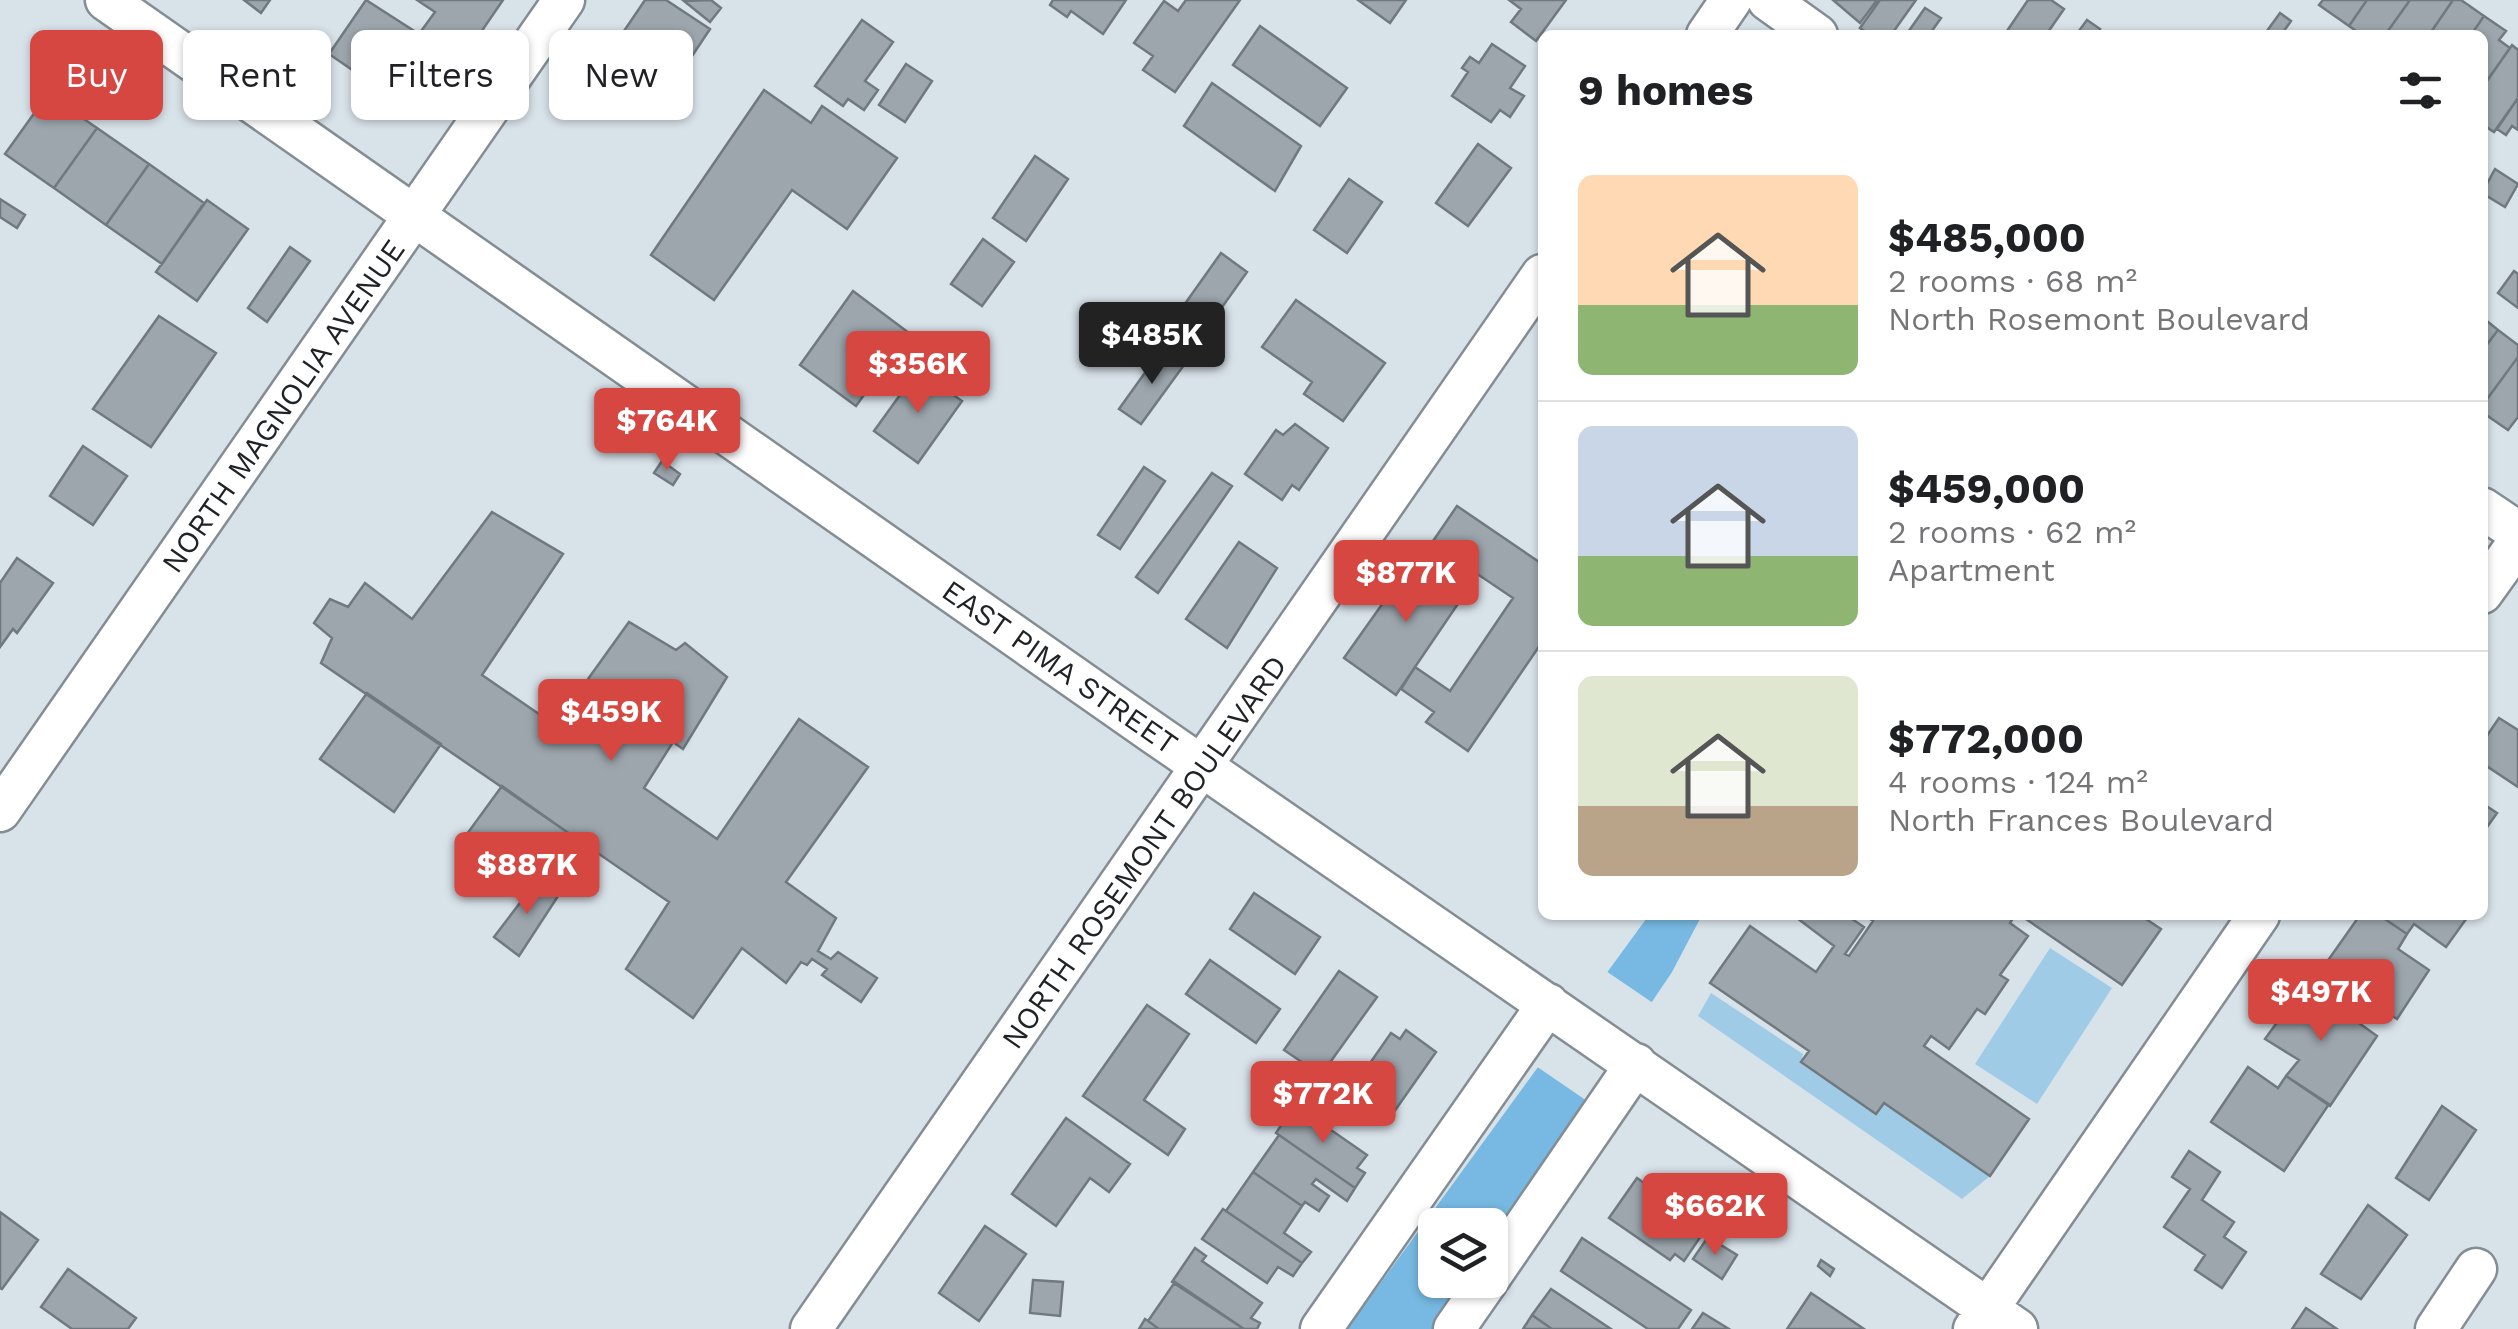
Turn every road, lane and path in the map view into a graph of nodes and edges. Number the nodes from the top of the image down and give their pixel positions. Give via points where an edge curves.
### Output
1 (106, 0) edge
2 (564, 0) edge
3 (1731, 0) edge
4 (1768, 0) edge
5 (1710, 30) edge
6 (1810, 30) edge
7 (416, 217) junction
8 (1538, 281) edge
9 (2488, 512) edge
10 (2518, 532) edge
11 (2518, 542) edge
12 (2488, 584) edge
13 (1204, 768) junction
14 (0, 810) edge
15 (2256, 920) edge
16 (1551, 1006) junction
17 (1627, 1058) junction
18 (1508, 1249) edge
19 (2476, 1269) dead end
20 (1476, 1298) edge
21 (1993, 1322) edge
22 (811, 1329) edge
23 (1321, 1329) edge
24 (1454, 1329) edge
25 (2436, 1329) edge

1 - 7 street, EAST PIMA STREET
2 - 7 street, NORTH MAGNOLIA AVENUE
3 - 5 street
4 - 6 street
7 - 13 street, EAST PIMA STREET
7 - 14 street, NORTH MAGNOLIA AVENUE
8 - 13 street, NORTH ROSEMONT BOULEVARD
9 - 10 street
11 - 12 street
13 - 16 street, EAST PIMA STREET
13 - 22 street, NORTH ROSEMONT BOULEVARD
15 - 21 street
16 - 17 street, EAST PIMA STREET
16 - 23 street
17 - 18 street
17 - 21 street, EAST PIMA STREET
19 - 25 street
20 - 24 street

